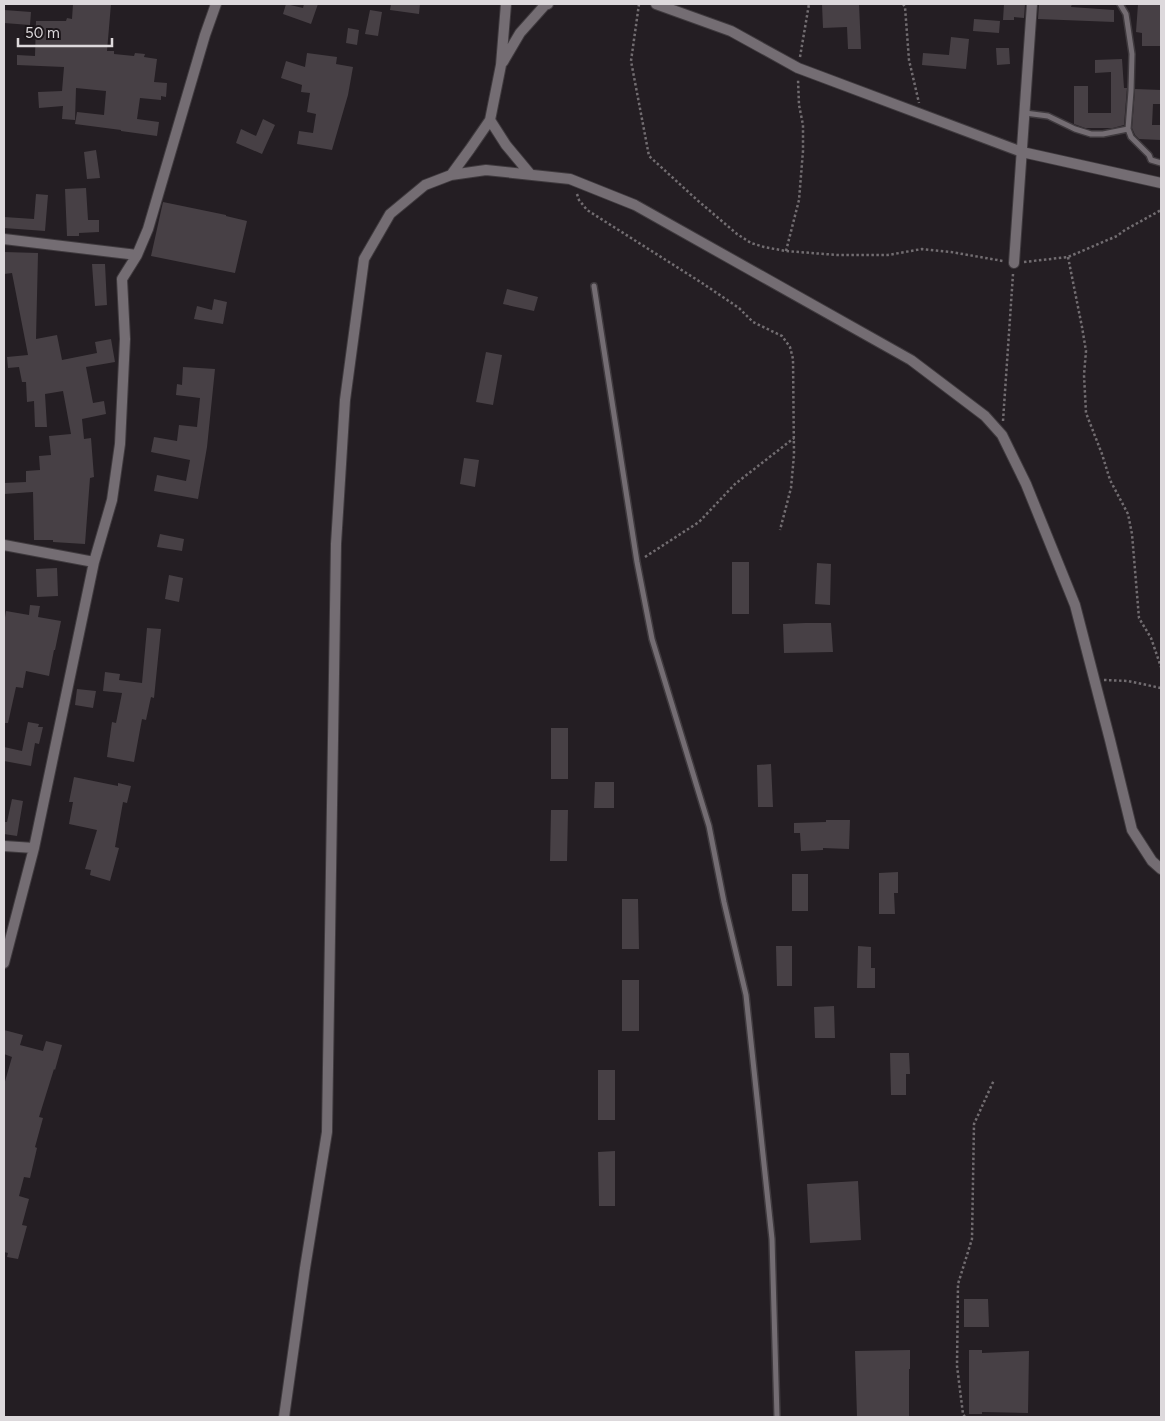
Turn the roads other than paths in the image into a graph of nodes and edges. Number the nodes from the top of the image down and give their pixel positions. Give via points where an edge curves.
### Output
1 (216, 4) edge
2 (506, 4) edge
3 (543, 4) edge
4 (656, 4) edge
5 (1032, 4) edge
6 (1120, 4) edge
7 (501, 65) junction
8 (1025, 113) junction
9 (490, 120) junction
10 (1128, 129) junction
11 (1022, 152) junction
12 (1161, 163) edge
13 (451, 175) junction
14 (531, 175) junction
15 (1161, 183) edge
16 (4, 239) edge
17 (137, 255) junction
18 (1014, 263) road end
19 (594, 286) dead end
20 (4, 545) edge
21 (94, 562) junction
22 (4, 846) edge
23 (34, 848) junction
24 (1161, 869) edge
25 (5, 956) edge
26 (284, 1417) edge
27 (777, 1417) edge

1 - 17 street via 148,229
2 - 7 street
3 - 7 street
4 - 11 street via 731,31 798,68
5 - 8 street
6 - 10 lane via 1126,14 1132,54
7 - 9 street
8 - 10 lane via 1048,116 1091,134
8 - 11 street
9 - 13 street
9 - 14 street
10 - 12 lane via 1131,138 1151,160
11 - 15 street
11 - 18 street
13 - 14 street via 486,170
13 - 26 street via 425,185 390,214 364,259 345,400 336,544 327,1132
14 - 24 street via 570,179 635,205 911,360 985,416 1002,435 1026,484 1075,605 1132,830
16 - 17 street
17 - 21 street via 122,279 125,339 120,444 112,500
19 - 27 lane via 652,639 708,826 746,995 772,1239
20 - 21 street
21 - 23 street
22 - 23 street
23 - 25 street

